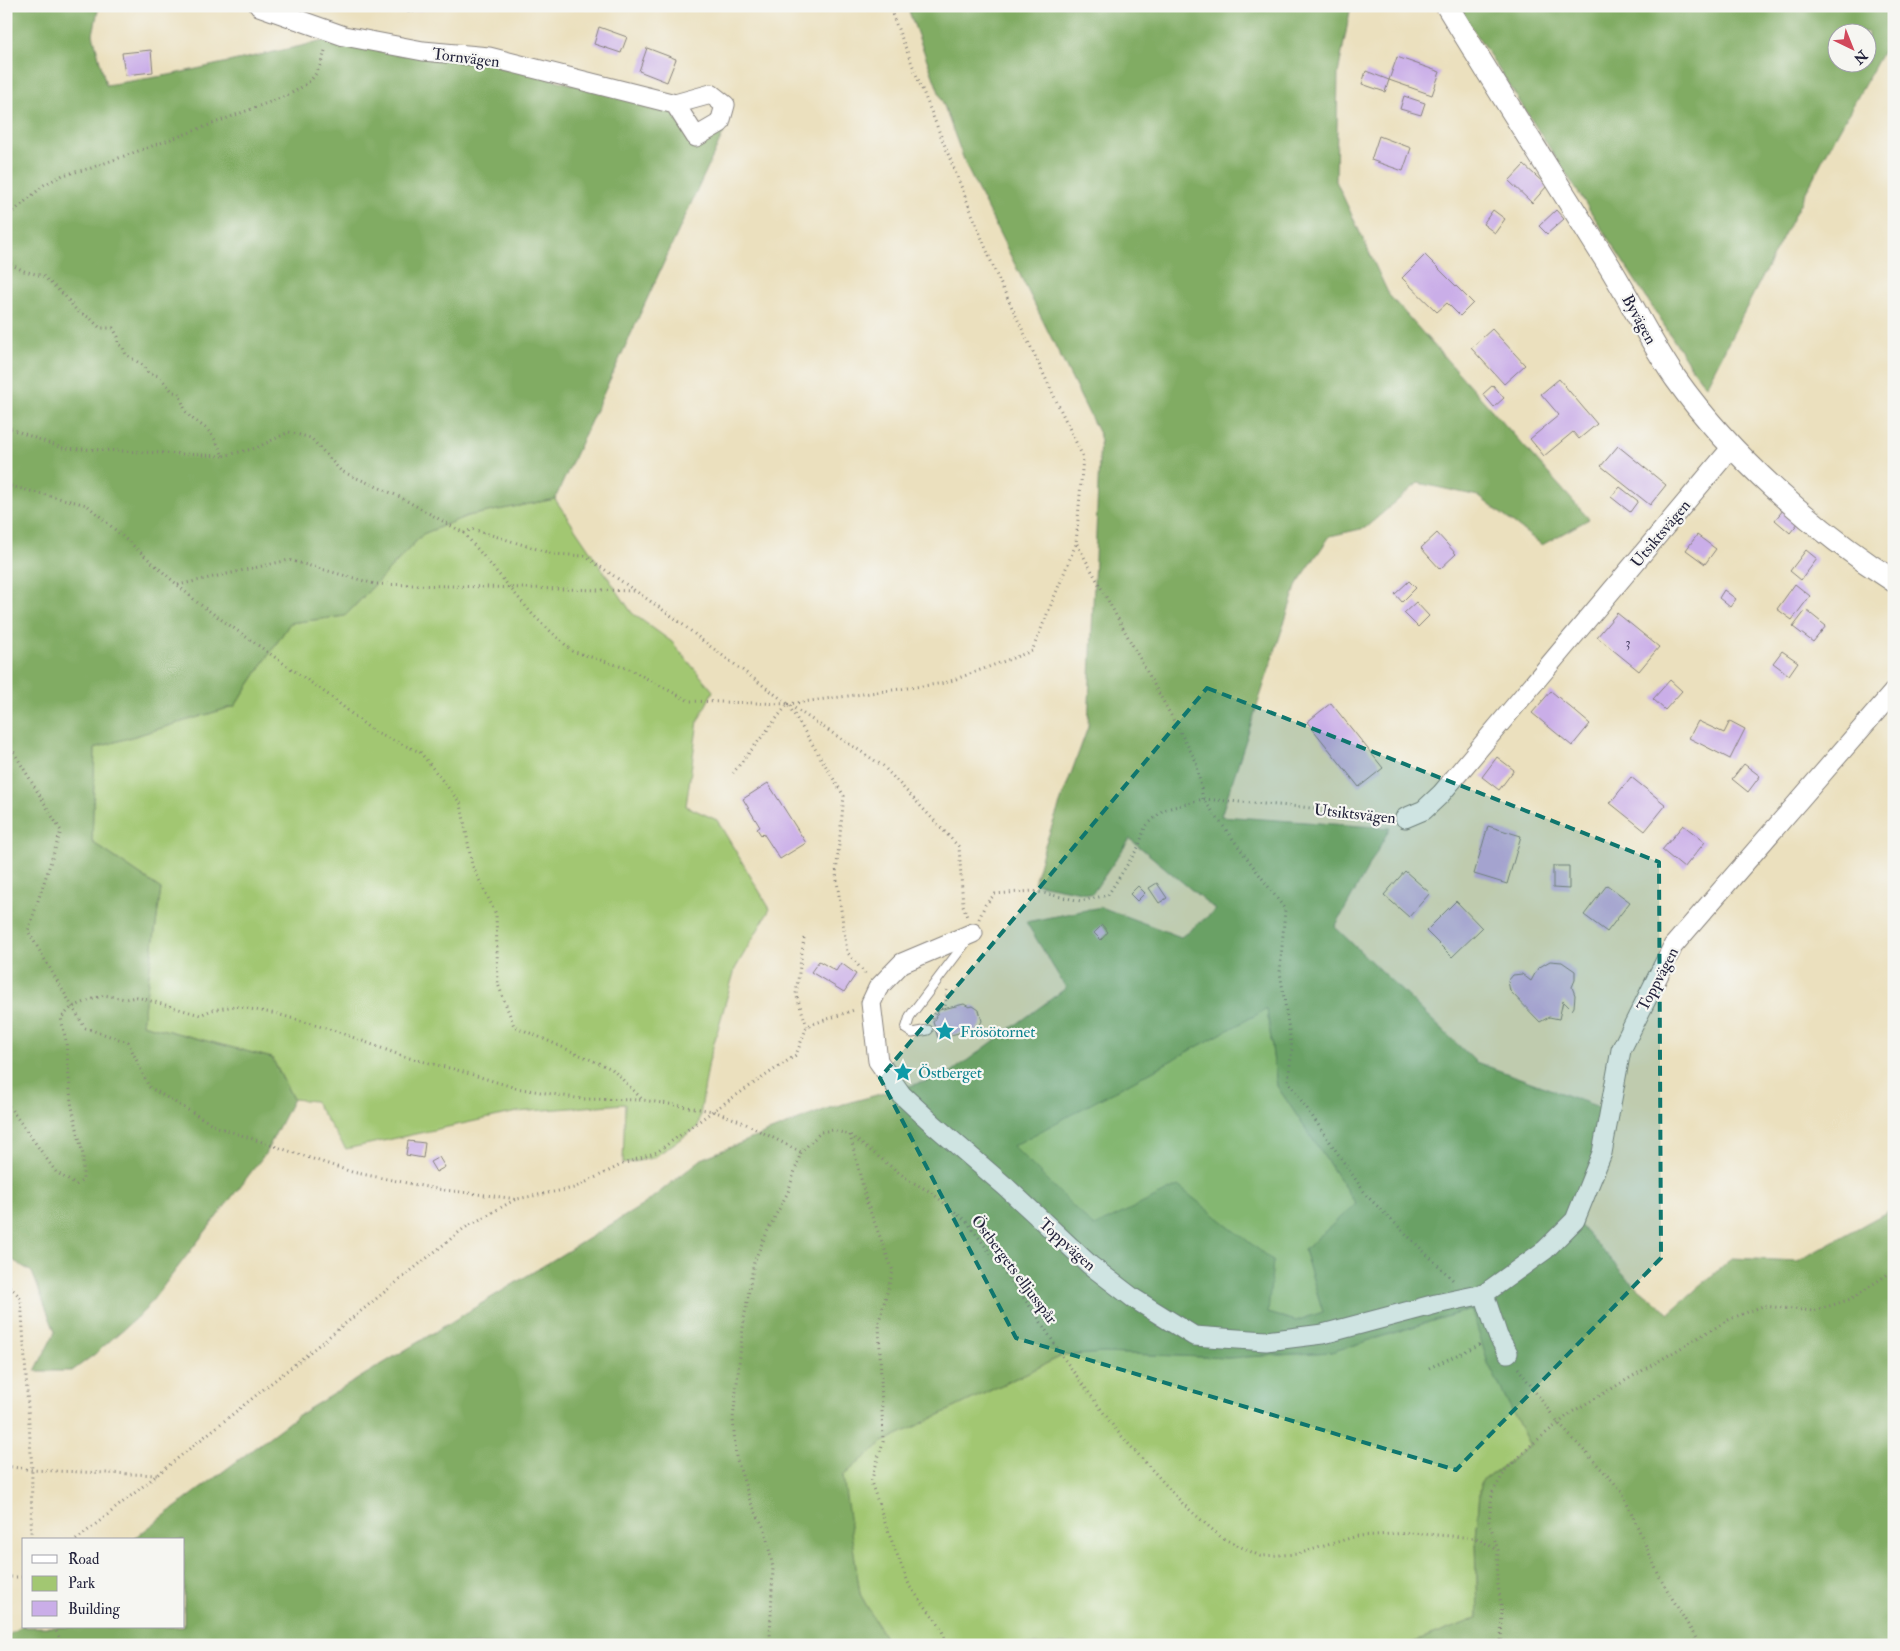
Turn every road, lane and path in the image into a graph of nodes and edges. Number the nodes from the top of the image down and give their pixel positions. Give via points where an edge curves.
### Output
1 (259, 6) edge
2 (890, 6) edge
3 (1447, 6) edge
4 (330, 32) junction
5 (675, 104) dead end
6 (6, 218) edge
7 (6, 262) edge
8 (6, 427) edge
9 (1732, 447) junction
10 (223, 456) junction
11 (6, 485) edge
12 (464, 533) junction
13 (1076, 544) junction
14 (1894, 581) edge
15 (178, 585) junction
16 (510, 588) junction
17 (636, 591) junction
18 (1894, 691) edge
19 (788, 704) junction
20 (6, 739) edge
21 (733, 773) dead end
22 (1203, 799) junction
23 (1405, 818) joint
24 (973, 933) junction
25 (804, 938) dead end
26 (874, 996) junction
27 (72, 1007) junction
28 (808, 1026) junction
29 (928, 1030) dead end
30 (643, 1100) junction
31 (6, 1102) edge
32 (713, 1111) junction
33 (850, 1135) junction
34 (801, 1152) junction
35 (516, 1199) junction
36 (1894, 1270) edge
37 (6, 1284) edge
38 (1477, 1295) junction
39 (1498, 1336) junction
40 (1508, 1354) joint
41 (1429, 1368) dead end
42 (1558, 1423) junction
43 (6, 1466) edge
44 (32, 1470) junction
45 (157, 1475) junction
46 (30, 1538) edge
47 (78, 1538) edge
48 (1498, 1550) junction
49 (6, 1577) edge
50 (22, 1577) edge
51 (54, 1628) edge
52 (117, 1645) edge
53 (768, 1645) edge
54 (948, 1645) edge
55 (1501, 1645) edge
56 (1700, 1645) edge

1 - 4 street, Tornvägen
2 - 13 path via 997,276 1083,457
3 - 9 street, Byvägen via 1616,276 1675,378
4 - 5 street, Tornvägen via 423,51 489,57
4 - 6 path via 315,77 303,87 191,132 91,168 62,175 44,185
7 - 10 path via 43,276 100,328 113,328 126,355 143,365 148,373 159,376 173,392 180,393 190,418 207,429
8 - 10 path via 62,448
9 - 14 street, Byvägen via 1805,516
9 - 23 street, Utsiktsvägen via 1441,794 1424,810
10 - 12 path via 256,448 289,432 311,438 341,471 398,496
11 - 15 path via 87,505
12 - 16 path
12 - 17 path via 472,529 554,554 585,556
13 - 19 path via 1032,651 945,684
13 - 22 path via 1196,761
15 - 16 path via 289,560 375,584
15 - 30 path via 374,732 420,752 461,804 472,865 496,914 498,984 514,1026 612,1069
16 - 17 path
16 - 19 path via 533,615 572,651 629,669 690,701
17 - 19 path
18 - 38 street, Toppvägen via 1673,946 1621,1050 1602,1153 1575,1220 1545,1250
19 - 21 path
19 - 24 path via 883,766 958,847 963,905
19 - 26 path via 844,796 836,874 847,952
20 - 27 path via 61,831 28,932
22 - 23 path, Utsiktsvägen
22 - 24 path, Utsiktsvägen via 1163,810 1145,827 1139,846 1108,895 1081,902 1033,891 995,894 985,905
22 - 38 path via 1285,909 1280,972 1292,1049 1288,1081 1367,1196
24 - 26 street via 902,963
24 - 29 lane via 910,1016 906,1029 912,1033
25 - 28 path via 796,994
26 - 28 path
26 - 38 street, Toppvägen via 878,1061 902,1095 1090,1265 1133,1298 1194,1336 1266,1341 1323,1334
27 - 30 path via 104,995 125,1000 137,997 200,1015 235,1006 336,1031 405,1057 516,1088 582,1099
27 - 31 path via 61,1018 71,1102 83,1155 82,1180 76,1185 56,1172
27 - 35 path via 84,1028 128,1042 149,1087 217,1127 352,1172 437,1189
28 - 32 path via 796,1055
30 - 32 path
32 - 34 path
32 - 35 path via 658,1152 623,1164 574,1188
33 - 34 path, Östbergets elljusspår via 834,1130 821,1132
33 - 48 path, Östbergets elljusspår via 910,1182 931,1192 968,1223 1117,1431 1183,1504 1222,1538 1260,1556 1298,1554 1357,1536 1412,1533 1476,1538
33 - 54 path via 867,1204 893,1271 879,1321 883,1442 871,1482 910,1587 939,1624
34 - 53 path, Östbergets elljusspår via 788,1192 754,1262 733,1419 736,1457 751,1503 765,1530 773,1568
35 - 45 path via 463,1229
36 - 42 path via 1851,1299 1814,1311 1763,1306 1730,1319
37 - 44 path via 21,1298
38 - 39 street
39 - 40 street
39 - 41 path
40 - 42 path
42 - 48 path via 1506,1470 1492,1493 1488,1521
42 - 56 path via 1622,1491 1660,1578
43 - 44 path
44 - 45 path
44 - 46 path
45 - 47 path
48 - 55 path
49 - 50 path
51 - 52 path via 61,1641

